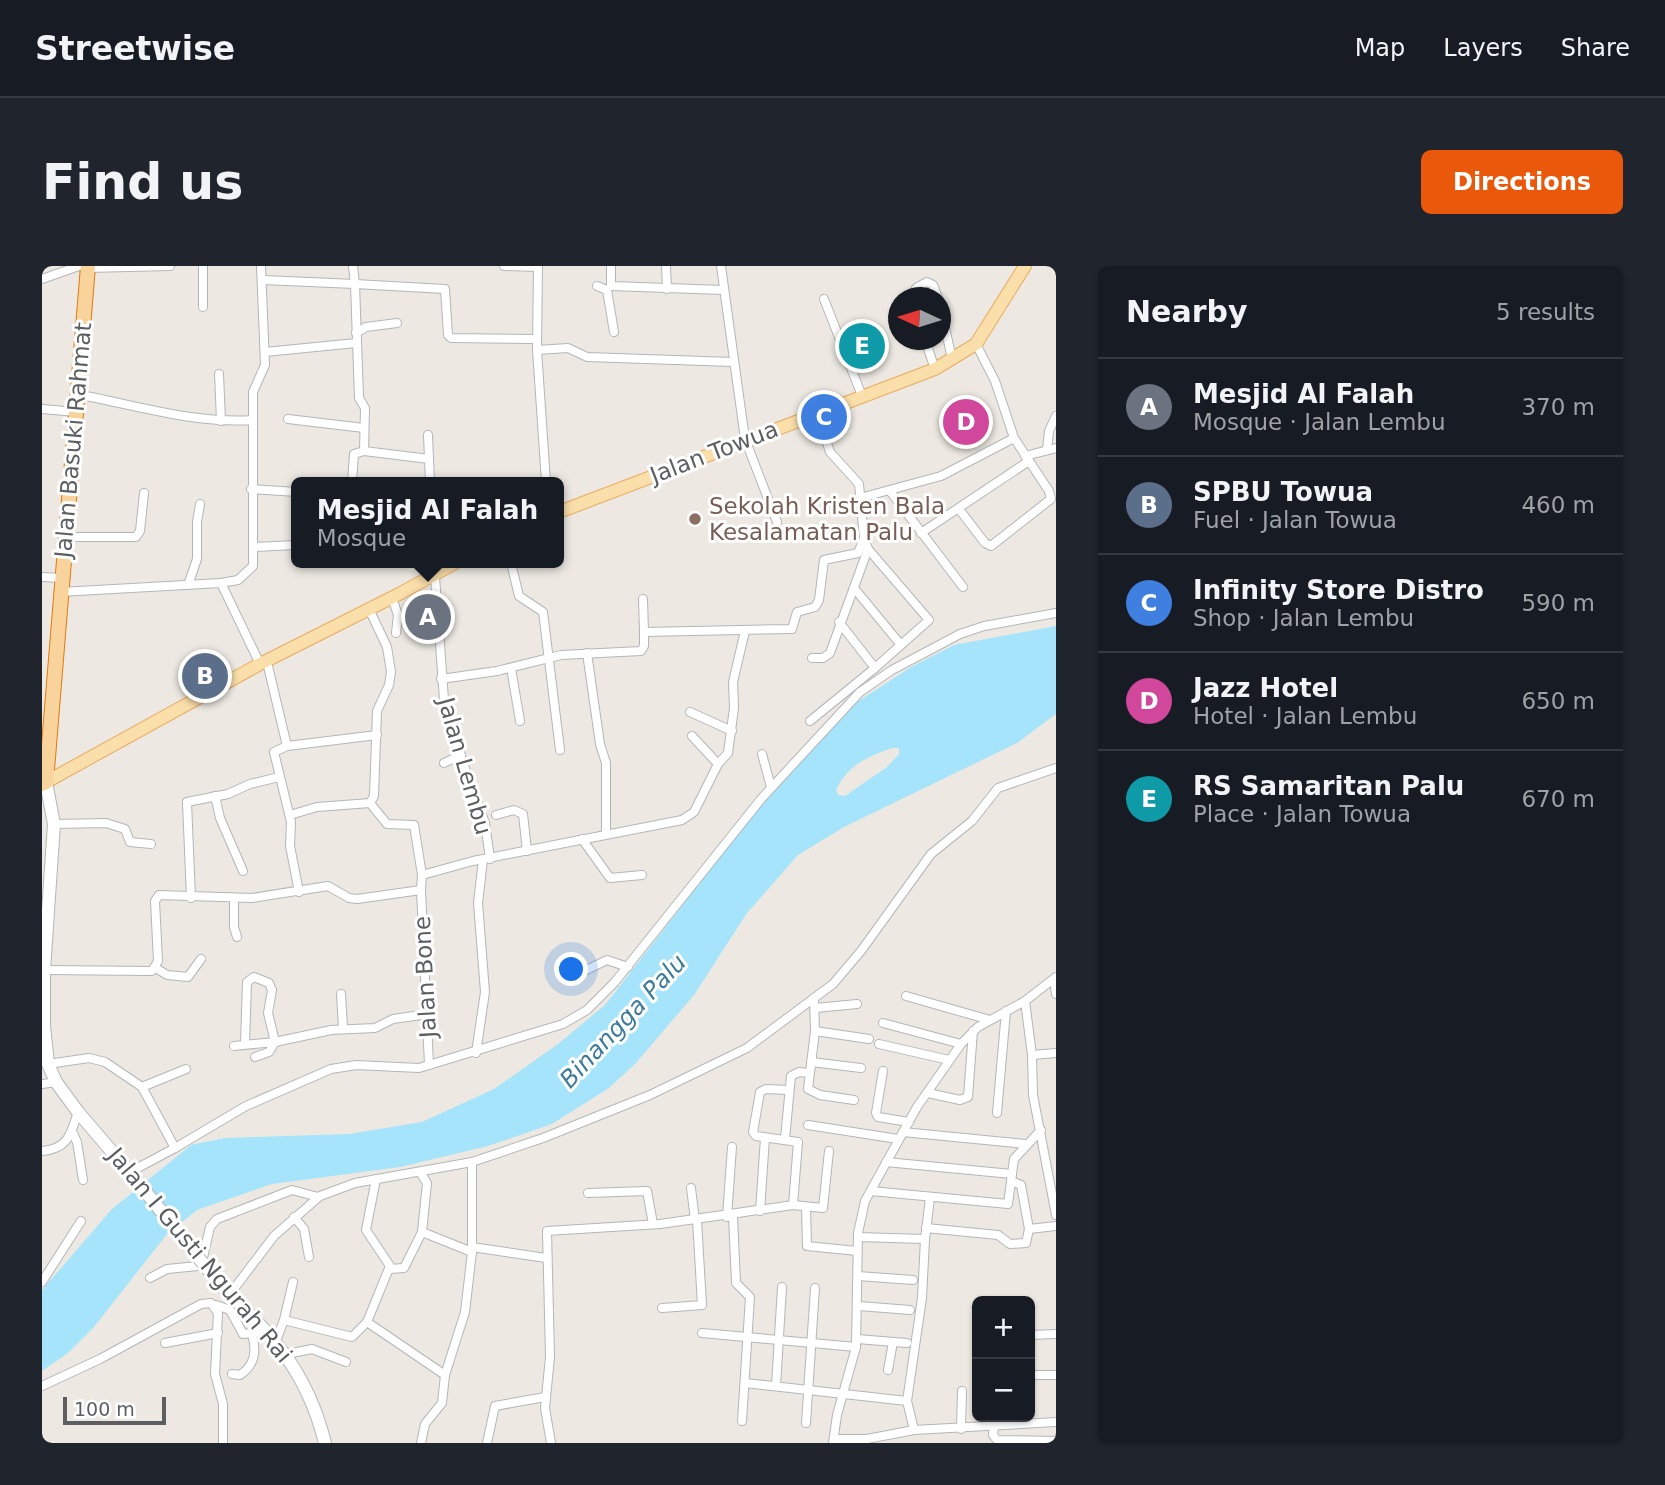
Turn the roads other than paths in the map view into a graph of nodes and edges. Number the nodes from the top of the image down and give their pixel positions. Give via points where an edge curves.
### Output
1 (170, 266) edge
2 (203, 266) edge
3 (261, 266) edge
4 (353, 266) edge
5 (504, 266) edge
6 (610, 266) edge
7 (666, 266) edge
8 (721, 266) edge
9 (1025, 266) edge
10 (85, 267) edge
11 (538, 267) edge
12 (42, 279) edge
13 (262, 280) junction
14 (355, 284) junction
15 (604, 286) junction
16 (918, 287) edge
17 (934, 287) edge
18 (667, 289) junction
19 (723, 290) junction
20 (824, 299) dead end
21 (203, 307) dead end
22 (397, 323) dead end
23 (614, 332) dead end
24 (356, 333) junction
25 (536, 339) junction
26 (356, 343) junction
27 (976, 344) junction
28 (537, 350) junction
29 (928, 350) edge
30 (951, 350) edge
31 (265, 352) junction
32 (953, 359) junction
33 (733, 362) junction
34 (935, 369) junction
35 (219, 373) dead end
36 (76, 394) junction
37 (862, 396) junction
38 (42, 409) edge
39 (76, 412) junction
40 (817, 413) junction
41 (1056, 416) edge
42 (288, 419) dead end
43 (253, 420) junction
44 (221, 421) junction
45 (364, 428) junction
46 (428, 435) dead end
47 (1014, 438) junction
48 (745, 439) junction
49 (1052, 449) edge
50 (364, 451) junction
51 (1027, 458) junction
52 (429, 459) junction
53 (352, 477) edge
54 (430, 477) edge
55 (546, 477) edge
56 (251, 489) junction
57 (1052, 490) edge
58 (890, 491) junction
59 (291, 492) edge
60 (144, 493) dead end
61 (860, 498) junction
62 (200, 504) dead end
63 (959, 509) junction
64 (564, 510) edge
65 (777, 522) dead end
66 (921, 533) junction
67 (65, 537) junction
68 (864, 538) junction
69 (291, 545) edge
70 (254, 547) junction
71 (868, 549) junction
72 (434, 568) edge
73 (511, 568) edge
74 (42, 577) edge
75 (221, 583) junction
76 (61, 585) junction
77 (188, 585) junction
78 (854, 587) junction
79 (963, 587) dead end
80 (392, 598) junction
81 (643, 599) dead end
82 (369, 609) junction
83 (1056, 614) edge
84 (839, 622) junction
85 (745, 631) junction
86 (644, 632) junction
87 (396, 633) dead end
88 (901, 645) junction
89 (587, 653) junction
90 (549, 657) junction
91 (812, 658) dead end
92 (263, 663) junction
93 (511, 668) junction
94 (875, 668) junction
95 (441, 679) junction
96 (690, 712) dead end
97 (520, 721) dead end
98 (810, 721) dead end
99 (732, 731) junction
100 (377, 735) junction
101 (692, 736) dead end
102 (287, 746) junction
103 (560, 750) dead end
104 (762, 754) dead end
105 (461, 755) junction
106 (444, 763) dead end
107 (718, 764) junction
108 (1056, 768) edge
109 (279, 776) junction
110 (44, 783) edge
111 (771, 787) junction
112 (215, 796) junction
113 (370, 803) junction
114 (290, 815) junction
115 (496, 815) dead end
116 (54, 824) junction
117 (606, 834) junction
118 (582, 839) junction
119 (150, 844) dead end
120 (527, 851) junction
121 (486, 860) junction
122 (243, 871) dead end
123 (422, 875) junction
124 (642, 875) dead end
125 (421, 890) junction
126 (299, 892) junction
127 (191, 898) junction
128 (234, 898) junction
129 (45, 917) edge
130 (237, 937) dead end
131 (201, 959) dead end
132 (628, 967) junction
133 (44, 968) edge
134 (156, 968) junction
135 (1055, 978) edge
136 (568, 979) dead end
137 (341, 994) dead end
138 (1056, 994) edge
139 (906, 996) dead end
140 (814, 998) junction
141 (1025, 1001) junction
142 (857, 1004) dead end
143 (815, 1008) junction
144 (1006, 1011) junction
145 (428, 1014) junction
146 (990, 1020) junction
147 (883, 1023) dead end
148 (343, 1028) junction
149 (815, 1031) junction
150 (973, 1031) junction
151 (869, 1039) dead end
152 (275, 1042) junction
153 (245, 1044) junction
154 (879, 1044) dead end
155 (961, 1044) junction
156 (234, 1046) dead end
157 (476, 1053) junction
158 (1056, 1053) edge
159 (1032, 1055) junction
160 (255, 1057) dead end
161 (949, 1060) junction
162 (811, 1062) junction
163 (48, 1064) junction
164 (429, 1065) junction
165 (860, 1068) dead end
166 (186, 1069) dead end
167 (883, 1071) dead end
168 (809, 1073) junction
169 (55, 1082) junction
170 (42, 1084) edge
171 (142, 1087) junction
172 (788, 1090) junction
173 (928, 1093) junction
174 (854, 1100) dead end
175 (78, 1112) junction
176 (997, 1113) dead end
177 (908, 1122) junction
178 (808, 1125) dead end
179 (72, 1131) junction
180 (900, 1135) junction
181 (1042, 1135) junction
182 (1056, 1137) edge
183 (765, 1138) junction
184 (785, 1139) junction
185 (1025, 1144) junction
186 (732, 1146) dead end
187 (175, 1148) junction
188 (42, 1151) edge
189 (829, 1151) dead end
190 (472, 1161) junction
191 (886, 1162) junction
192 (420, 1172) junction
193 (134, 1177) junction
194 (1012, 1178) junction
195 (376, 1179) junction
196 (83, 1180) dead end
197 (691, 1188) dead end
198 (871, 1191) junction
199 (588, 1193) dead end
200 (318, 1197) junction
201 (930, 1198) junction
202 (793, 1205) junction
203 (806, 1208) junction
204 (760, 1211) junction
205 (1056, 1215) edge
206 (730, 1216) junction
207 (294, 1217) junction
208 (696, 1220) junction
209 (81, 1221) dead end
210 (653, 1224) junction
211 (1056, 1226) edge
212 (926, 1228) junction
213 (1029, 1228) junction
214 (422, 1232) junction
215 (858, 1237) junction
216 (925, 1239) junction
217 (472, 1249) junction
218 (857, 1251) junction
219 (309, 1257) dead end
220 (547, 1258) junction
221 (389, 1269) junction
222 (858, 1276) junction
223 (150, 1278) dead end
224 (913, 1280) dead end
225 (42, 1282) edge
226 (293, 1282) dead end
227 (782, 1287) dead end
228 (815, 1288) dead end
229 (226, 1290) junction
230 (216, 1305) junction
231 (702, 1306) junction
232 (859, 1306) junction
233 (662, 1308) dead end
234 (712, 1310) dead end
235 (910, 1310) dead end
236 (284, 1320) junction
237 (367, 1322) junction
238 (218, 1333) junction
239 (702, 1333) dead end
240 (252, 1334) junction
241 (1035, 1334) edge
242 (1056, 1334) edge
243 (272, 1336) junction
244 (748, 1336) junction
245 (780, 1339) junction
246 (812, 1342) junction
247 (893, 1342) junction
248 (165, 1343) dead end
249 (857, 1343) junction
250 (907, 1343) dead end
251 (287, 1354) junction
252 (346, 1362) dead end
253 (888, 1370) dead end
254 (232, 1374) dead end
255 (446, 1375) junction
256 (1035, 1375) edge
257 (1056, 1375) edge
258 (745, 1383) junction
259 (776, 1385) junction
260 (42, 1386) edge
261 (809, 1388) junction
262 (962, 1391) dead end
263 (845, 1392) junction
264 (545, 1396) junction
265 (907, 1401) junction
266 (742, 1421) dead end
267 (990, 1422) edge
268 (994, 1422) edge
269 (1035, 1422) edge
270 (1056, 1422) edge
271 (806, 1423) dead end
272 (961, 1429) junction
273 (914, 1430) junction
274 (834, 1441) edge
275 (1056, 1441) edge
276 (223, 1443) edge
277 (325, 1443) edge
278 (421, 1443) edge
279 (487, 1443) edge
280 (551, 1443) edge

1 - 10 street
2 - 21 street
3 - 13 street
4 - 14 street
5 - 11 street
6 - 15 street
7 - 18 street
8 - 19 street
9 - 27 main road, Jalan Towua
10 - 12 street
10 - 36 highway, Jalan Basuki Rahmat
11 - 25 street
13 - 14 street
13 - 31 street
14 - 24 street
14 - 25 street via 445,289 451,338
15 - 18 street
15 - 23 street
16 - 17 street via 927,282
18 - 19 street
19 - 33 street
20 - 37 street
22 - 24 street via 376,324
24 - 26 street
25 - 28 street
26 - 31 street
26 - 45 street
27 - 32 main road, Jalan Towua
27 - 47 street via 995,381
28 - 33 street via 568,348 587,357
28 - 55 street
29 - 34 street
30 - 32 street
31 - 43 street via 264,371 253,392
32 - 34 main road, Jalan Towua
33 - 48 street
34 - 37 main road, Jalan Towua
35 - 44 street
36 - 39 highway, Jalan Basuki Rahmat
36 - 44 street
37 - 40 main road, Jalan Towua
38 - 39 street
39 - 67 highway, Jalan Basuki Rahmat
40 - 48 main road, Jalan Towua
40 - 61 street via 830,452 857,479
41 - 49 street via 1049,431
42 - 45 street
43 - 44 street
43 - 56 street
45 - 50 street
46 - 52 street
47 - 51 street
47 - 58 street via 941,475
48 - 64 main road, Jalan Towua
48 - 65 street
49 - 51 street
50 - 52 street
50 - 53 street via 354,454
51 - 57 street
51 - 63 street
52 - 54 street
56 - 59 street
56 - 70 street
57 - 63 street via 1048,503 990,546
58 - 61 street
58 - 66 street
60 - 67 street via 136,537
61 - 68 street
62 - 77 street via 197,559
63 - 66 street
66 - 79 street
67 - 76 highway, Jalan Basuki Rahmat
68 - 71 street
68 - 85 street via 858,553 824,560 819,600 815,607 797,612 792,629
69 - 70 street
70 - 75 street via 253,566 247,573
71 - 78 street
71 - 88 street via 928,616 926,624
72 - 80 main road
72 - 95 street, Jalan Lembu
73 - 90 street via 519,596 543,612
74 - 76 street
75 - 77 street
75 - 92 street
76 - 77 street
76 - 110 highway, Jalan Basuki Rahmat
78 - 84 street
78 - 88 street
80 - 82 main road
80 - 87 street via 398,615
81 - 86 street
82 - 92 main road
82 - 100 street via 387,648 391,672 377,706
83 - 111 street via 975,629 892,670 846,704
84 - 91 street via 828,655
84 - 94 street
85 - 86 street
85 - 99 street, Jalan Lembu via 733,682
86 - 89 street, Jalan Lembu via 641,651
88 - 94 street
89 - 90 street, Jalan Lembu
89 - 117 street via 606,763
90 - 93 street, Jalan Lembu
90 - 103 street
92 - 102 street
92 - 110 main road
93 - 95 street, Jalan Lembu
93 - 97 street
94 - 98 street
95 - 105 street, Jalan Lembu via 448,724
96 - 99 street
99 - 107 street, Jalan Lembu via 728,753
100 - 102 street
100 - 113 street via 375,792
101 - 107 street
102 - 109 street via 274,752
104 - 111 street
105 - 106 street
105 - 121 street, Jalan Lembu via 485,823
107 - 117 street, Jalan Lembu via 687,819
108 - 140 street via 1003,786 972,821 942,841 851,964
109 - 112 street
109 - 114 street
110 - 116 main road, Jalan I Gusti Ngurah Rai
111 - 132 street
112 - 122 street
112 - 127 street via 187,803
113 - 114 street via 317,807
113 - 123 street, Jalan Bone via 389,825 414,825
114 - 126 street via 290,846
115 - 120 street via 514,810 523,814
116 - 119 street via 112,824 125,829 130,842
116 - 129 main road, Jalan I Gusti Ngurah Rai
117 - 118 street, Jalan Lembu
118 - 120 street, Jalan Lembu
118 - 124 street via 610,878
120 - 121 street, Jalan Lembu
121 - 123 street
121 - 157 street, Jalan Lembu via 478,903 485,992
123 - 125 street, Jalan Bone
125 - 126 street, Jalan Bone via 357,899 328,886
125 - 145 street, Jalan Bone
126 - 128 street, Jalan Bone
127 - 128 street, Jalan Bone
127 - 134 street, Jalan Bone via 161,895 155,901
128 - 130 street
129 - 133 main road, Jalan I Gusti Ngurah Rai
131 - 134 street via 188,977 167,975
132 - 136 street via 607,960
132 - 157 street via 572,1020
133 - 134 street via 149,972
133 - 163 main road, Jalan I Gusti Ngurah Rai
135 - 138 street
135 - 141 street
137 - 148 street
139 - 146 street
140 - 143 street
140 - 190 street via 747,1048 697,1074 543,1138
141 - 144 street
141 - 159 street
142 - 143 street
143 - 149 street
144 - 146 street
144 - 176 street
145 - 148 street via 393,1019 375,1028
145 - 164 street, Jalan Bone
146 - 150 street
147 - 155 street
148 - 152 street
149 - 151 street
149 - 162 street
150 - 155 street
150 - 173 street via 968,1097 960,1100
152 - 153 street
152 - 153 street via 268,1013 272,990 269,983 254,977 247,982
152 - 160 street via 269,1052
153 - 156 street
154 - 161 street
155 - 161 street
157 - 164 street
158 - 159 street
159 - 181 street via 1033,1095
161 - 173 street
162 - 165 street
162 - 168 street
163 - 169 main road, Jalan I Gusti Ngurah Rai
163 - 171 street via 97,1058
164 - 187 street via 331,1069 246,1106
166 - 171 street
167 - 177 street via 876,1113
168 - 172 street via 793,1073
168 - 174 street via 808,1088 813,1093
169 - 170 street
169 - 175 main road, Jalan I Gusti Ngurah Rai
171 - 187 street
172 - 183 street via 766,1088 760,1092 754,1132
172 - 184 street
173 - 177 street
175 - 179 street
175 - 193 main road, Jalan I Gusti Ngurah Rai
177 - 180 street
178 - 180 street
179 - 188 street via 62,1146
179 - 196 street
180 - 185 street
180 - 191 street
181 - 182 street
181 - 185 street
181 - 205 street
183 - 184 street
183 - 204 street
184 - 202 street via 798,1142
185 - 194 street via 1014,1159
186 - 206 street
187 - 193 street
189 - 203 street via 825,1206
190 - 192 street
190 - 217 street
191 - 194 street
191 - 198 street
192 - 195 street
192 - 214 street via 427,1182
193 - 229 main road, Jalan I Gusti Ngurah Rai, bridge
194 - 201 street via 1006,1205
194 - 213 street via 1021,1185
195 - 200 street
195 - 221 street via 366,1230 389,1261
197 - 208 street
198 - 201 street
198 - 215 street
199 - 210 street via 647,1191
200 - 207 street
200 - 223 street via 292,1190 217,1219 198,1266 167,1269
201 - 212 street
202 - 203 street
202 - 204 street
203 - 218 street via 807,1246
204 - 206 street
206 - 208 street
206 - 244 street via 736,1283 750,1293
207 - 219 street via 304,1228
207 - 229 street
208 - 210 street
208 - 231 street
209 - 225 street
210 - 220 street via 547,1231
211 - 213 street
212 - 213 street via 998,1235 1010,1244 1028,1242
212 - 216 street
214 - 217 street
214 - 221 street via 404,1268
215 - 216 street
215 - 218 street
216 - 265 street via 922,1298
217 - 220 street
217 - 255 street via 465,1312
218 - 222 street
220 - 264 street via 550,1357
221 - 237 street
222 - 224 street
222 - 232 street
226 - 236 street
227 - 245 street
228 - 246 street
229 - 243 main road, Jalan I Gusti Ngurah Rai
230 - 238 street
230 - 240 street via 230,1310 240,1332
230 - 260 street via 201,1304
231 - 233 street
231 - 234 street
232 - 235 street
232 - 249 street
236 - 237 street via 352,1337
236 - 243 street
237 - 255 street
238 - 248 street
238 - 276 street via 215,1374 223,1404
239 - 244 street
240 - 243 street
240 - 254 street via 256,1346 251,1366 240,1375
241 - 242 street
243 - 251 main road, Jalan I Gusti Ngurah Rai
244 - 245 street
244 - 258 street
245 - 246 street
245 - 259 street
246 - 249 street
246 - 261 street
247 - 249 street
247 - 250 street
247 - 253 street
249 - 263 street
251 - 252 street via 312,1349
251 - 277 main road, Jalan I Gusti Ngurah Rai via 311,1396
255 - 278 street via 442,1403 425,1424
256 - 257 street
258 - 259 street
258 - 266 street
259 - 261 street
261 - 263 street
261 - 271 street
262 - 272 street
263 - 265 street
263 - 274 street via 836,1415
264 - 279 street via 495,1406
264 - 280 street
265 - 273 street
267 - 272 street
268 - 275 street via 997,1440
269 - 270 street
272 - 273 street
273 - 274 street

